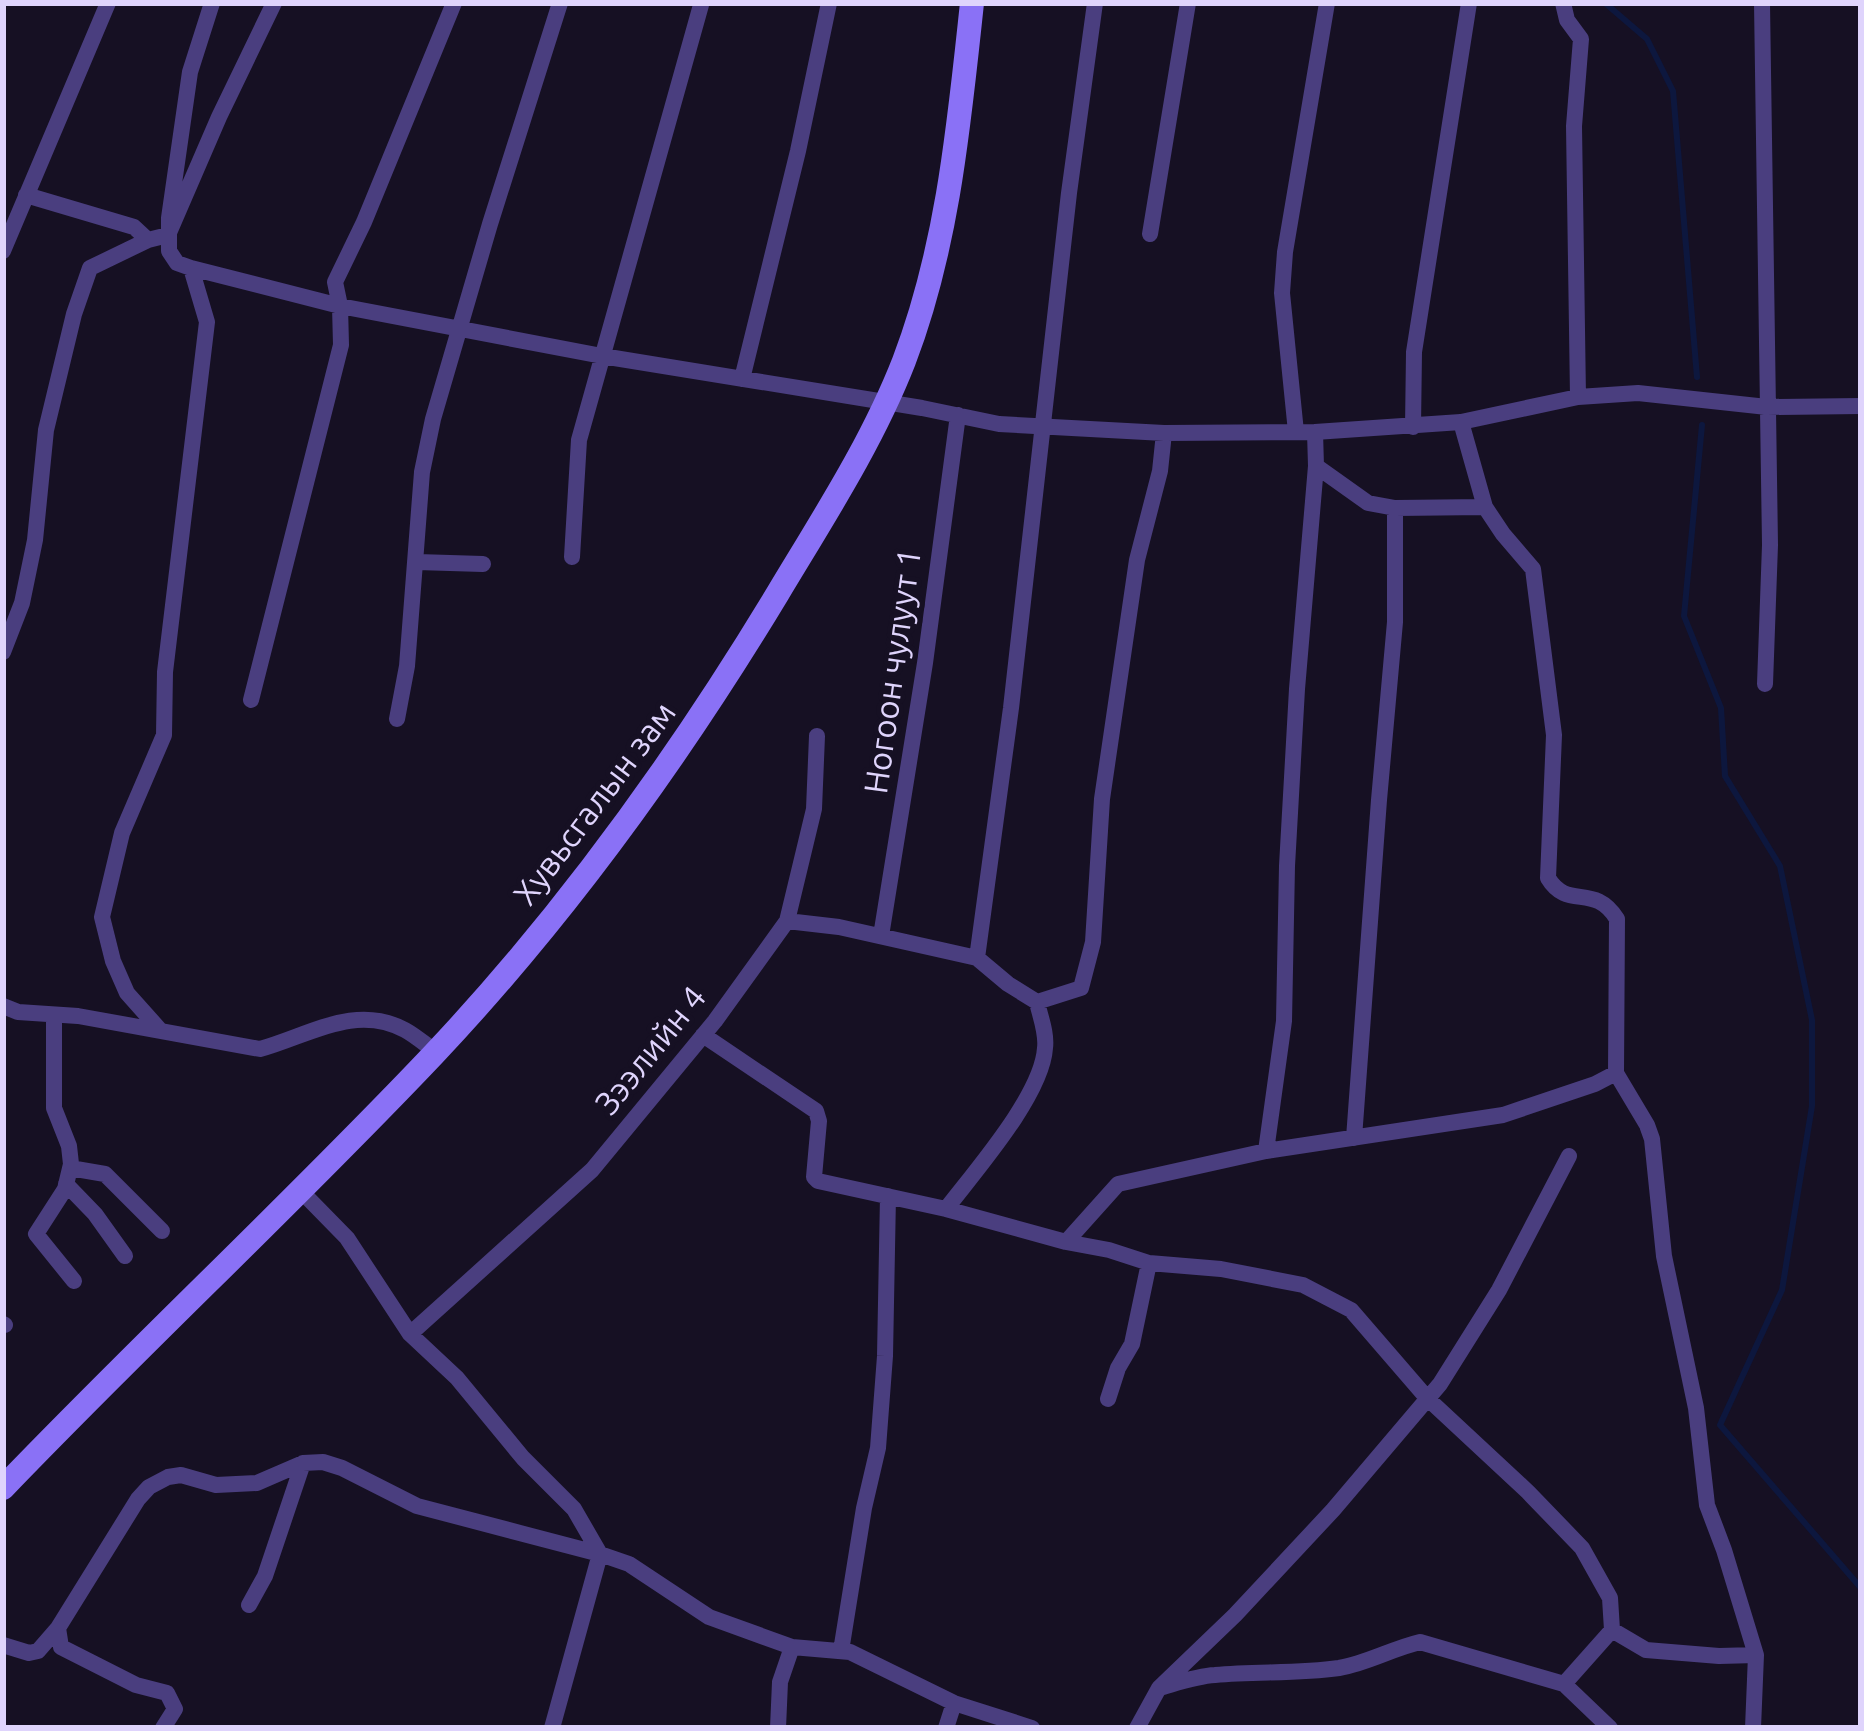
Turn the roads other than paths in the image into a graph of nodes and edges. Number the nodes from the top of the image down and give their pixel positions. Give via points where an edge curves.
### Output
1 (108, 3) edge
2 (212, 3) edge
3 (274, 3) edge
4 (454, 3) edge
5 (560, 3) edge
6 (829, 3) edge
7 (972, 3) edge
8 (1095, 3) edge
9 (1188, 3) edge
10 (1327, 3) edge
11 (1469, 3) edge
12 (1563, 3) edge
13 (1762, 3) edge
14 (701, 5) edge
15 (26, 195) junction
16 (1150, 234) dead end
17 (168, 236) junction
18 (148, 240) junction
19 (3, 251) edge
20 (190, 268) junction
21 (340, 306) junction
22 (462, 329) junction
23 (602, 356) junction
24 (742, 379) junction
25 (1579, 397) junction
26 (884, 404) junction
27 (1861, 406) edge
28 (1767, 407) junction
29 (958, 415) junction
30 (1461, 422) junction
31 (1413, 427) junction
32 (1042, 428) junction
33 (1306, 432) junction
34 (1164, 433) junction
35 (1316, 466) junction
36 (1485, 507) junction
37 (1395, 508) junction
38 (572, 557) dead end
39 (417, 562) junction
40 (483, 564) dead end
41 (3, 652) edge
42 (1765, 684) dead end
43 (251, 700) dead end
44 (397, 719) dead end
45 (817, 736) dead end
46 (787, 921) junction
47 (881, 936) junction
48 (977, 958) junction
49 (1037, 1001) junction
50 (3, 1006) edge
51 (54, 1015) junction
52 (160, 1030) junction
53 (704, 1035) junction
54 (436, 1052) junction
55 (1616, 1073) junction
56 (1354, 1138) junction
57 (1266, 1151) junction
58 (1569, 1156) dead end
59 (68, 1176) junction
60 (300, 1190) junction
61 (888, 1196) junction
62 (946, 1209) junction
63 (162, 1231) dead end
64 (1066, 1243) junction
65 (124, 1256) dead end
66 (1149, 1262) junction
67 (74, 1281) dead end
68 (410, 1334) junction
69 (1427, 1398) junction
70 (1108, 1399) dead end
71 (303, 1463) junction
72 (3, 1488) edge
73 (600, 1554) junction
74 (249, 1605) dead end
75 (58, 1628) junction
76 (1612, 1630) junction
77 (3, 1645) edge
78 (792, 1647) junction
79 (841, 1651) junction
80 (1756, 1655) junction
81 (1564, 1684) junction
82 (1160, 1688) junction
83 (954, 1703) junction
84 (163, 1728) edge
85 (552, 1728) edge
86 (778, 1728) edge
87 (946, 1728) edge
88 (1032, 1728) edge
89 (1137, 1728) edge
90 (1610, 1728) edge
91 (1754, 1728) edge

1 - 15 street
2 - 17 street via 190,72
3 - 17 street
4 - 21 street via 335,282
5 - 22 street
6 - 24 street
7 - 26 main road, Хувьсгалын зам via 943,227
8 - 32 street
9 - 16 street
10 - 33 street via 1282,293
11 - 31 street via 1414,352
12 - 25 street via 1581,39 1574,126
13 - 28 street
14 - 23 street
15 - 18 street via 134,227
15 - 19 street
17 - 18 street
17 - 20 street via 169,251
18 - 41 street via 90,268 46,430 22,603
20 - 21 street
20 - 52 street via 207,322 164,735 122,833 102,916 127,993
21 - 22 street
21 - 43 street via 341,345
22 - 23 street
22 - 39 street via 422,472
23 - 24 street
23 - 38 street via 579,440
24 - 26 street
25 - 28 street via 1638,393
25 - 30 street
26 - 29 street
26 - 54 main road, Хувьсгалын зам via 847,478 651,790
27 - 28 street
28 - 42 street
29 - 32 street
29 - 47 street, Ногоон чулуут 1
30 - 31 street
30 - 36 street
31 - 33 street
32 - 34 street
32 - 48 street
33 - 34 street
33 - 35 street
34 - 49 street via 1130,603 1087,970 1081,988
35 - 37 street via 1369,503
35 - 57 street via 1297,688 1284,1021
36 - 37 street
36 - 55 street via 1533,569 1554,735 1548,878 1564,895 1599,899 1617,920
37 - 56 street via 1395,622
39 - 40 street
39 - 44 street
45 - 46 street, Зээлийн 4 via 814,809
46 - 47 street
46 - 53 street, Зээлийн 4
47 - 48 street
48 - 49 street
49 - 62 street via 1046,1043 1042,1073
50 - 51 street
51 - 52 street
51 - 59 street via 54,1108 69,1146
52 - 54 street via 260,1049 325,1024 383,1021
53 - 61 street via 816,1111 818,1181
53 - 68 street, Зээлийн 4 via 592,1170
54 - 60 main road, Хувьсгалын зам
55 - 56 street via 1503,1115
55 - 80 street via 1652,1139 1707,1505
56 - 57 street
57 - 64 street via 1118,1184
58 - 69 street via 1499,1290
59 - 63 street via 105,1174
59 - 65 street
59 - 67 street via 36,1234
60 - 68 street via 347,1238
60 - 72 main road, Хувьсгалын зам
61 - 62 street
61 - 79 street via 878,1448
62 - 64 street
64 - 66 street
66 - 69 street via 1303,1285 1351,1310
66 - 70 street via 1132,1344
68 - 73 street via 574,1509
69 - 76 street via 1582,1548 1610,1598
69 - 82 street via 1333,1510
71 - 73 street via 342,1468 417,1506
71 - 74 street
71 - 75 street via 257,1483 217,1485 181,1475 149,1487
73 - 78 street via 710,1617
73 - 85 street
75 - 77 street via 38,1652
75 - 84 street via 61,1647 167,1693 176,1709
76 - 80 street via 1646,1650
76 - 81 street
78 - 79 street
78 - 86 street
79 - 83 street
80 - 91 street
81 - 82 street via 1420,1642 1370,1662 1211,1675
81 - 90 street
82 - 89 street
83 - 87 street
83 - 88 street

